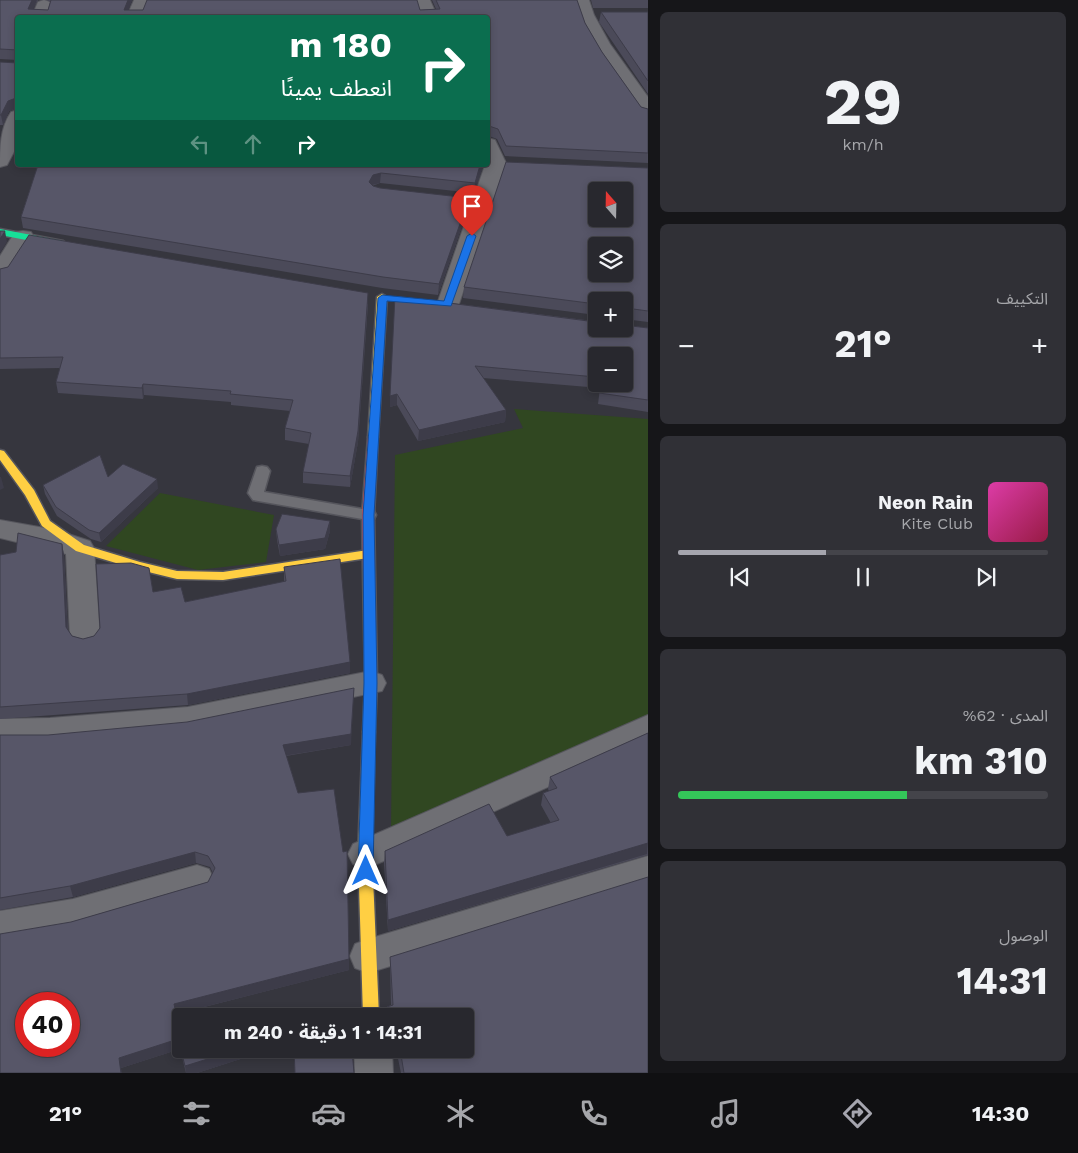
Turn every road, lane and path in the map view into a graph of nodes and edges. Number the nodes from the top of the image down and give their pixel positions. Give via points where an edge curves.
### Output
1 (142, 0) edge
2 (422, 0) edge
3 (584, 8) edge
4 (135, 15) edge
5 (429, 15) edge
6 (605, 15) edge
7 (648, 112) edge
8 (15, 128) edge
9 (490, 147) edge
10 (0, 161) edge
11 (500, 163) edge
12 (0, 232) edge
13 (23, 237) junction
14 (72, 245) edge
15 (0, 272) edge
16 (382, 297) dead end
17 (448, 304) edge
18 (0, 453) edge
19 (262, 471) dead end
20 (368, 515) junction
21 (0, 529) edge
22 (80, 548) junction
23 (368, 554) junction
24 (85, 638) edge
25 (370, 683) junction
26 (648, 728) edge
27 (0, 732) edge
28 (365, 854) junction
29 (648, 871) edge
30 (197, 880) dead end
31 (0, 927) edge
32 (368, 956) junction
33 (371, 1008) edge
34 (373, 1058) edge
35 (374, 1073) edge

1 - 4 street
2 - 5 street
3 - 6 street
3 - 7 street via 614,63
8 - 10 street
9 - 11 street
11 - 17 street via 474,201
12 - 13 street
13 - 14 street
13 - 15 street
16 - 20 street
18 - 22 street via 30,493 46,522
19 - 20 lane via 256,493 259,496
20 - 23 street
21 - 22 street
22 - 23 street via 177,575 223,576
22 - 24 street
23 - 25 street
25 - 27 street via 188,719
25 - 28 street
26 - 28 street
28 - 32 street
29 - 32 street
30 - 31 street via 74,915
32 - 33 street
34 - 35 street

